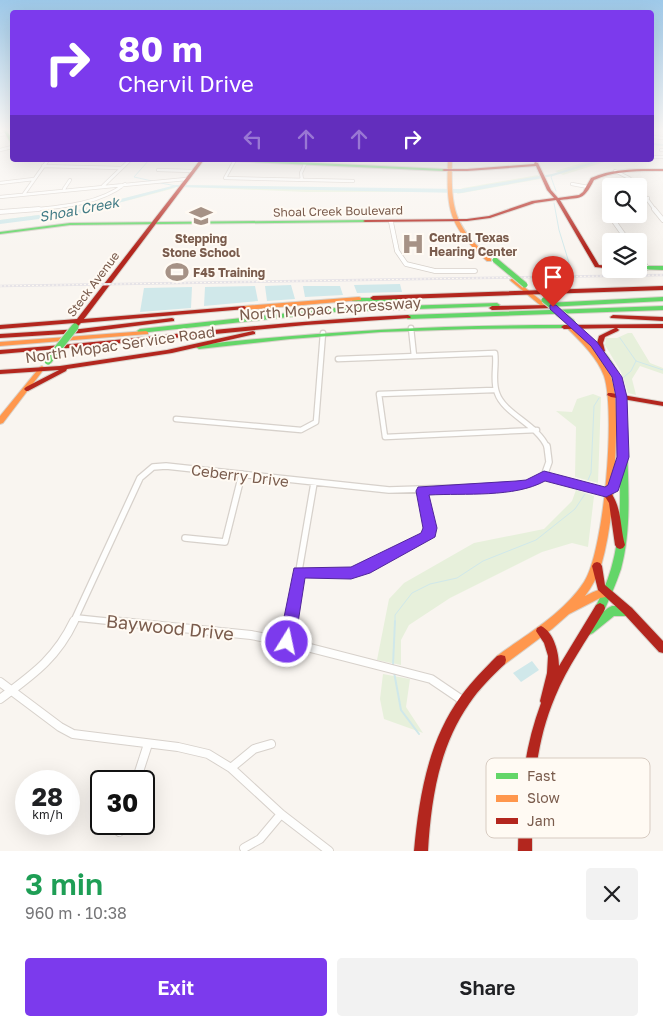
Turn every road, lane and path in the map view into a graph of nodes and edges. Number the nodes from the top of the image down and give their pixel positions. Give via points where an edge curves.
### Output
1 (40, 170) edge
2 (119, 170) edge
3 (158, 170) dead end
4 (230, 170) edge
5 (302, 170) edge
6 (447, 170) edge
7 (451, 170) junction
8 (480, 170) edge
9 (539, 170) edge
10 (663, 170) edge
11 (193, 171) joint
12 (615, 171) junction
13 (262, 175) dead end
14 (629, 178) edge
15 (34, 179) junction
16 (70, 180) dead end
17 (259, 180) junction
18 (302, 180) junction
19 (353, 181) dead end
20 (0, 183) edge
21 (125, 184) junction
22 (183, 184) junction
23 (572, 184) dead end
24 (103, 186) junction
25 (588, 187) junction
26 (64, 189) junction
27 (24, 194) junction
28 (0, 197) edge
29 (648, 198) edge
30 (558, 200) junction
31 (0, 212) edge
32 (453, 220) junction
33 (663, 220) edge
34 (391, 222) junction
35 (152, 225) junction
36 (0, 233) edge
37 (492, 260) junction
38 (602, 268) edge
39 (647, 268) edge
40 (663, 268) edge
41 (475, 271) dead end
42 (514, 283) junction
43 (663, 288) edge
44 (507, 292) junction
45 (531, 292) junction
46 (354, 300) junction
47 (663, 303) edge
48 (514, 305) junction
49 (234, 310) junction
50 (84, 313) junction
51 (533, 315) junction
52 (368, 317) junction
53 (663, 318) edge
54 (57, 323) junction
55 (76, 325) junction
56 (571, 325) junction
57 (663, 326) edge
58 (0, 327) edge
59 (630, 327) junction
60 (411, 328) junction
61 (323, 333) junction
62 (0, 336) edge
63 (0, 343) edge
64 (0, 350) edge
65 (166, 352) junction
66 (603, 355) junction
67 (414, 356) junction
68 (338, 359) dead end
69 (80, 365) junction
70 (41, 370) junction
71 (0, 372) edge
72 (494, 390) junction
73 (22, 393) junction
74 (610, 395) junction
75 (622, 397) junction
76 (663, 404) edge
77 (176, 419) dead end
78 (0, 421) edge
79 (537, 430) junction
80 (623, 457) junction
81 (242, 474) junction
82 (544, 476) junction
83 (314, 483) junction
84 (422, 491) junction
85 (606, 492) junction
86 (184, 538) dead end
87 (621, 550) junction
88 (597, 566) junction
89 (299, 572) junction
90 (608, 593) junction
91 (628, 610) junction
92 (566, 611) junction
93 (77, 618) junction
94 (541, 630) junction
95 (584, 635) junction
96 (287, 642) junction
97 (663, 648) edge
98 (0, 682) edge
99 (12, 690) junction
100 (0, 699) edge
101 (462, 700) junction
102 (544, 710) junction
103 (148, 744) junction
104 (271, 744) dead end
105 (531, 758) edge
106 (231, 768) junction
107 (140, 770) edge
108 (280, 814) junction
109 (525, 838) edge
110 (244, 848) dead end
111 (329, 851) edge
112 (421, 851) edge
113 (525, 851) edge

1 - 15 street
2 - 24 street
3 - 11 street
4 - 17 street via 225,178
5 - 18 street
6 - 7 main road
7 - 8 main road
7 - 32 main road
9 - 30 main road
10 - 12 main road, Shoal Creek Boulevard
11 - 22 main road, Steck Avenue
12 - 14 street
12 - 25 main road, Shoal Creek Boulevard via 594,178
13 - 17 street
15 - 20 street
15 - 27 street
16 - 26 street
17 - 18 street
18 - 19 street
21 - 22 street
21 - 24 street
21 - 31 street via 110,195 90,201
22 - 35 main road, Steck Avenue
23 - 25 street
24 - 26 street
25 - 30 main road, Shoal Creek Boulevard via 580,196
26 - 27 street
27 - 28 street
29 - 33 street
30 - 32 main road, Shoal Creek Boulevard via 528,204 484,218
30 - 38 main road via 599,268
32 - 34 main road, Shoal Creek Boulevard
32 - 37 main road via 460,233
34 - 35 main road, Shoal Creek Boulevard
34 - 41 street via 400,259 408,266 430,271
35 - 36 main road, Shoal Creek Boulevard via 70,224
35 - 50 main road, Steck Avenue
37 - 42 main road
37 - 45 main road, bridge
39 - 40 main road
42 - 44 main road via 515,290
42 - 45 main road
43 - 45 main road, North Mopac Service Road
44 - 45 main road, North Mopac Service Road
44 - 46 main road, North Mopac Service Road
45 - 56 main road, bridge
45 - 56 main road, bridge
46 - 48 main road
46 - 49 main road, North Mopac Service Road
47 - 48 main road, North Mopac Expressway
47 - 51 main road, North Mopac Expressway
47 - 63 main road via 343,312 104,338
47 - 64 main road via 562,311 342,316
48 - 63 main road, North Mopac Expressway via 319,311
49 - 55 main road, North Mopac Service Road
49 - 62 main road via 96,330
50 - 54 main road
50 - 55 main road, Steck Avenue
51 - 52 main road, North Mopac Expressway
51 - 53 main road
52 - 64 main road, North Mopac Expressway via 275,324 106,344
52 - 65 main road via 285,327
54 - 55 main road, North Mopac Service Road
54 - 58 main road, North Mopac Service Road
55 - 70 main road, Steck Avenue, bridge
56 - 59 main road, North Mopac Service Road
56 - 60 main road, North Mopac Service Road
56 - 66 main road
56 - 74 main road via 596,355 608,378
57 - 59 main road, North Mopac Service Road
59 - 66 main road via 602,336
60 - 61 main road, North Mopac Service Road
60 - 67 street
61 - 65 main road, North Mopac Service Road
61 - 77 street via 316,422 313,426 301,430
65 - 69 main road, North Mopac Service Road
66 - 75 main road via 617,377
67 - 68 street
67 - 72 street via 495,353
69 - 70 main road, North Mopac Service Road
69 - 73 main road via 54,374
70 - 71 main road, North Mopac Service Road
70 - 73 main road, Steck Avenue
72 - 79 street via 508,407
72 - 79 street via 379,394 385,437
73 - 78 main road, Steck Avenue
74 - 75 main road
74 - 85 main road via 612,412
75 - 76 main road
75 - 80 main road
79 - 82 street via 549,450 550,459
80 - 85 main road via 616,485
80 - 87 main road
81 - 83 street, Ceberry Drive
81 - 86 street via 225,542
81 - 93 street, Ceberry Drive via 166,466 153,467 145,472
82 - 84 street, Ceberry Drive via 516,486
82 - 85 street
83 - 84 street, Ceberry Drive
83 - 89 street
84 - 89 street via 430,528 426,537 351,573
85 - 87 main road via 615,504 615,525
85 - 88 main road via 604,539
87 - 90 main road
88 - 90 main road via 599,584
88 - 92 main road via 582,593
89 - 96 street
90 - 91 main road
90 - 92 main road via 599,594
90 - 95 main road
91 - 95 main road via 612,611
91 - 97 main road
92 - 94 main road
93 - 96 street, Baywood Drive via 251,635
93 - 99 street, Ceberry Drive via 56,654
94 - 101 main road via 490,670
94 - 102 main road via 550,639 555,652
95 - 102 main road
96 - 101 street, Baywood Drive via 431,679
98 - 99 street
99 - 100 street, Ceberry Drive
99 - 103 street via 73,734
101 - 112 main road via 436,753 427,790
102 - 105 main road
103 - 106 street via 193,749
103 - 107 street
104 - 106 street via 252,748
106 - 108 street
108 - 110 street via 262,839 254,846
108 - 111 street
109 - 113 main road

